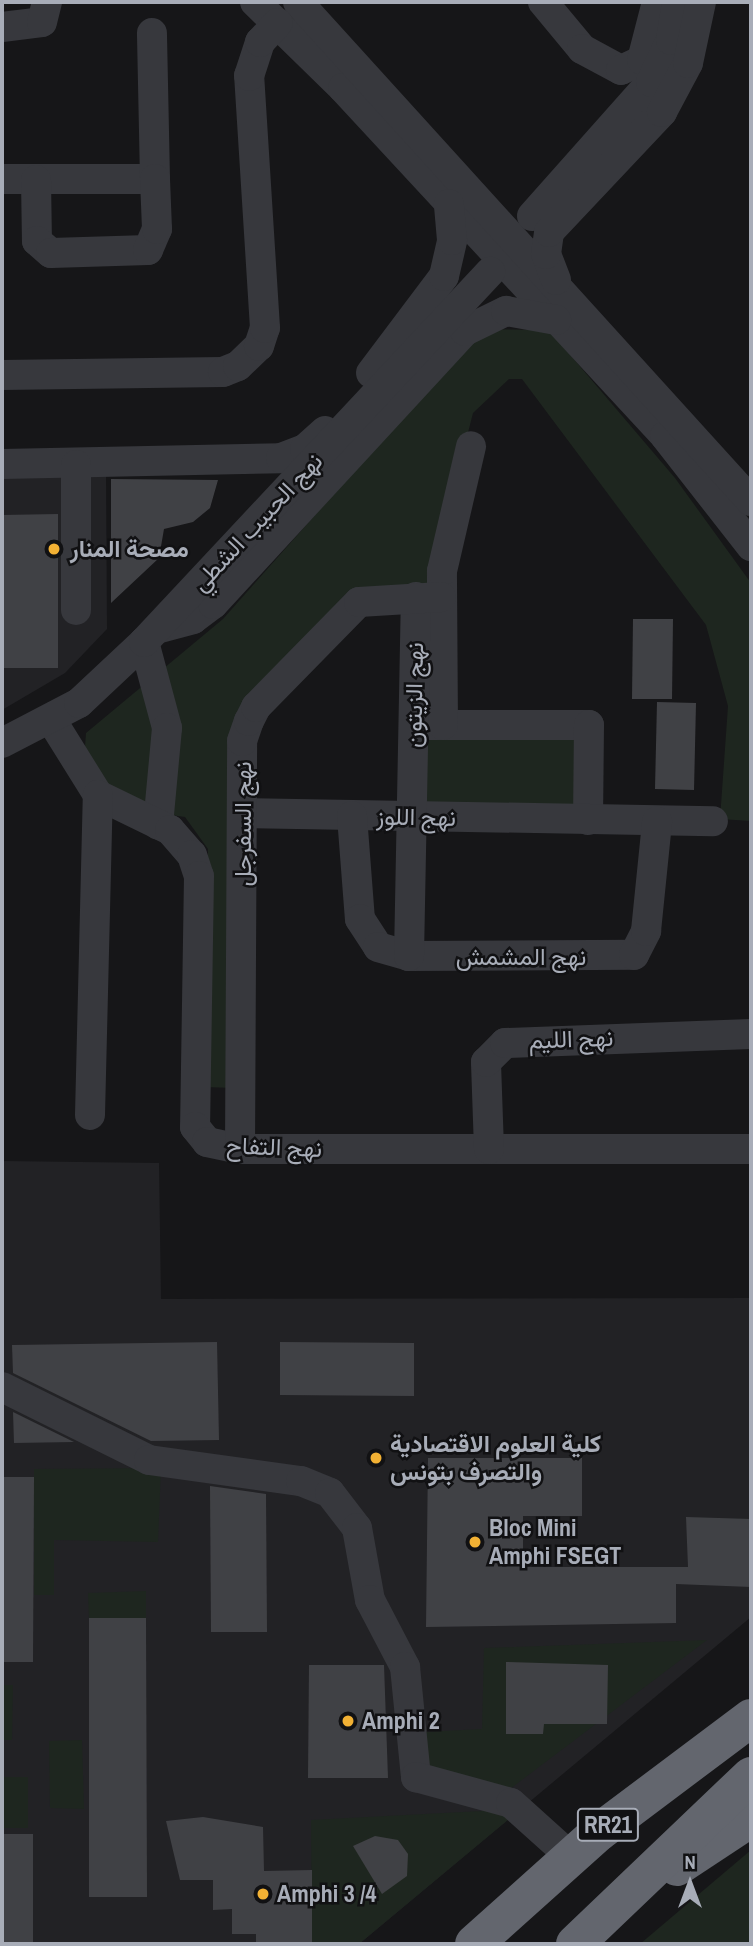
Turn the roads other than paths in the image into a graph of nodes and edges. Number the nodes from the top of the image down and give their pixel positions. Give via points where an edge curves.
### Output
1 (47, 2) edge
2 (255, 2) edge
3 (543, 2) edge
4 (657, 2) edge
5 (677, 2) edge
6 (701, 2) edge
7 (288, 13) edge
8 (2, 27) edge
9 (152, 33) dead end
10 (2, 179) edge
11 (155, 179) junction
12 (36, 180) junction
13 (449, 204) junction
14 (532, 216) dead end
15 (490, 272) dead end
16 (559, 307) junction
17 (2, 374) edge
18 (471, 446) dead end
19 (2, 464) edge
20 (76, 465) junction
21 (751, 501) edge
22 (751, 546) edge
23 (428, 597) junction
24 (76, 610) dead end
25 (151, 635) junction
26 (52, 721) junction
27 (414, 725) junction
28 (443, 725) junction
29 (2, 743) edge
30 (98, 795) junction
31 (244, 813) junction
32 (352, 816) junction
33 (411, 817) junction
34 (588, 820) junction
35 (713, 821) dead end
36 (657, 822) junction
37 (158, 825) junction
38 (409, 956) junction
39 (751, 1034) edge
40 (197, 1094) junction
41 (241, 1097) junction
42 (90, 1115) dead end
43 (240, 1149) junction
44 (489, 1149) junction
45 (751, 1149) edge
46 (2, 1387) edge
47 (751, 1691) edge
48 (751, 1718) edge
49 (751, 1776) edge
50 (751, 1818) edge
51 (599, 1832) junction
52 (571, 1857) junction
53 (623, 1902) junction
54 (474, 1944) edge
55 (575, 1944) edge

1 - 8 street via 42,22
2 - 7 street
3 - 4 street via 583,49 621,70 642,60
5 - 14 street via 671,40 651,82
6 - 16 street via 688,63 662,112 549,232 548,264
7 - 13 street
7 - 16 street
7 - 17 street via 260,42 249,76 265,328 258,345 238,366 223,372
9 - 11 street
10 - 12 street
11 - 12 street
11 - 12 street via 157,229 148,250 51,253 37,241
13 - 16 street
13 - 20 street via 449,258 436,292 305,449 281,458
15 - 25 street, نهج الحبيب الشطي
16 - 21 street
16 - 22 street
16 - 25 street via 506,311 465,331 213,604 193,619
18 - 23 street, نهج الزيتون
19 - 20 street
20 - 24 street
23 - 27 street, نهج الزيتون
23 - 28 street, نهج الزيتون
23 - 31 street, نهج السفرجل via 359,602 256,707 242,741
25 - 26 street, نهج الحبيب الشطي
25 - 37 street via 167,728
26 - 29 street, نهج الحبيب الشطي
26 - 30 street
27 - 28 street
27 - 33 street, نهج الزيتون
28 - 34 street via 589,725
30 - 37 street, نهج التفاح
30 - 42 street
31 - 32 street, نهج اللوز
31 - 41 street, نهج السفرجل
32 - 33 street, نهج اللوز
32 - 38 street via 360,919 378,947
33 - 34 street, نهج اللوز
33 - 38 street
34 - 36 street, نهج اللوز
35 - 36 street, نهج اللوز
36 - 38 street, نهج المشمش via 646,931 634,955
37 - 40 street, نهج التفاح via 181,838 199,876
39 - 44 street, نهج الليم via 505,1043 486,1062
40 - 41 street
40 - 43 street, نهج التفاح via 199,1134 221,1149
41 - 43 street, نهج السفرجل
43 - 44 street, نهج التفاح
44 - 45 street, نهج التفاح
46 - 52 street via 149,1460 302,1481 330,1493 357,1528 370,1600 405,1667 416,1777 511,1802
47 - 51 highway
48 - 51 highway, RR21
49 - 53 highway, RR21 via 682,1838
50 - 53 highway
51 - 52 highway, RR21
52 - 54 highway, RR21
53 - 55 highway, RR21

